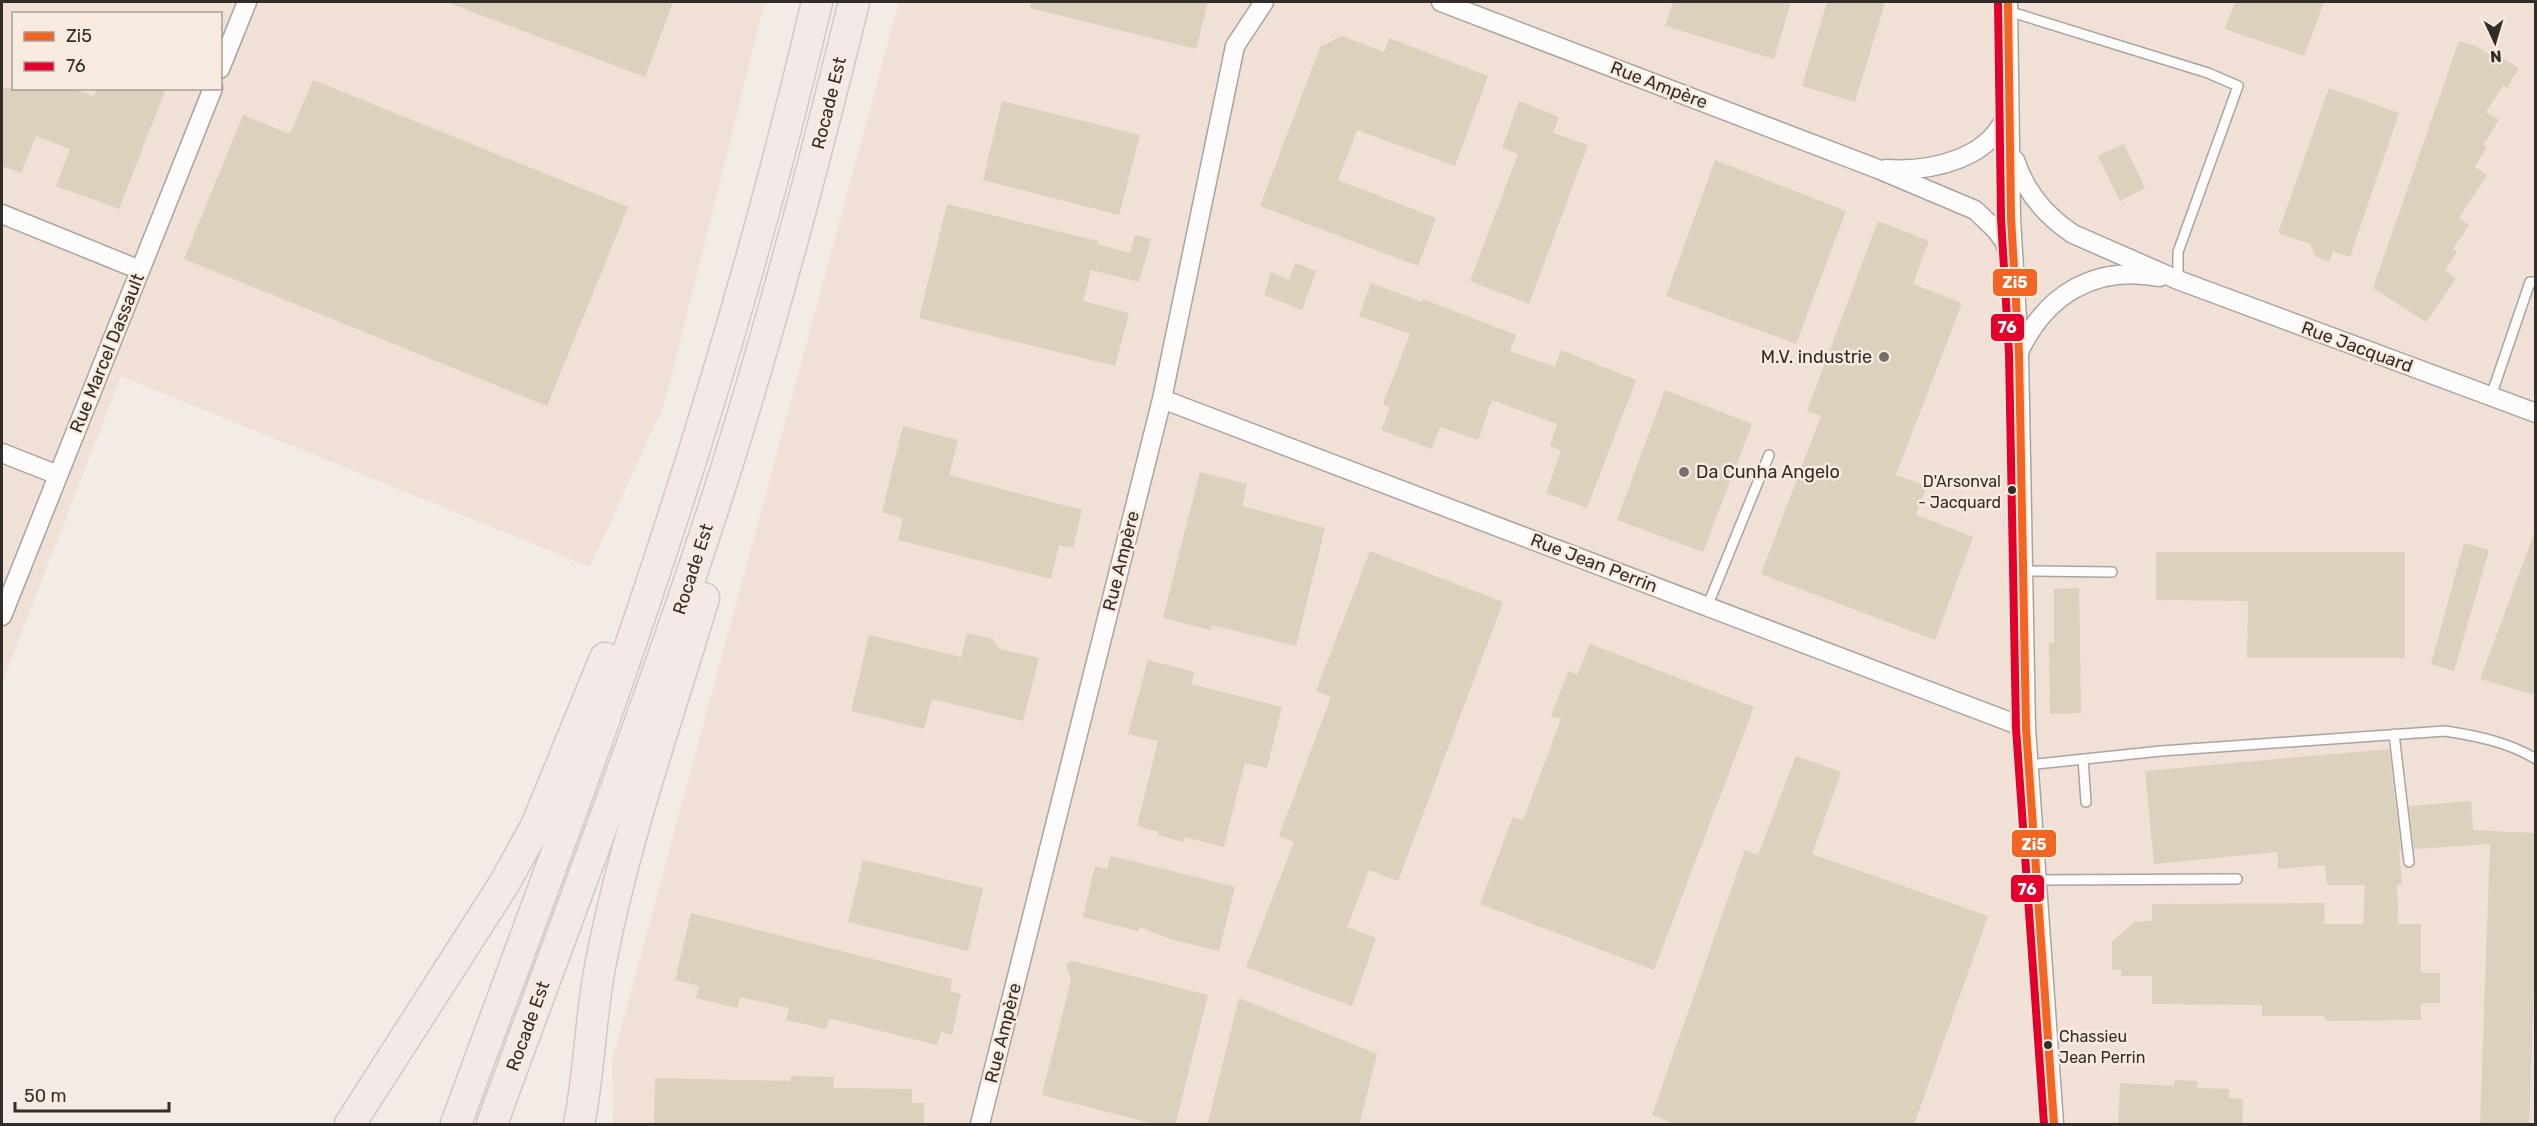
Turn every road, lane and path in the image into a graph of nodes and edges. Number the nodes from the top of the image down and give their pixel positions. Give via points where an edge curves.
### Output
1 (248, 2) edge
2 (817, 2) edge
3 (854, 2) edge
4 (1264, 2) edge
5 (1441, 2) edge
6 (2008, 6) edge
7 (222, 64) edge
8 (212, 90) edge
9 (2009, 106) junction
10 (2011, 143) junction
11 (1878, 169) junction
12 (2, 214) edge
13 (140, 270) junction
14 (2014, 271) junction
15 (2178, 280) junction
16 (2535, 282) edge
17 (2019, 353) junction
18 (2491, 396) junction
19 (1162, 399) junction
20 (2535, 412) edge
21 (2, 453) edge
22 (1769, 455) dead end
23 (58, 475) junction
24 (720, 487) junction
25 (657, 566) junction
26 (2023, 572) junction
27 (2112, 572) dead end
28 (1707, 607) junction
29 (2, 616) edge
30 (2026, 728) junction
31 (2394, 734) junction
32 (2083, 759) junction
33 (2535, 759) edge
34 (2028, 765) junction
35 (2086, 802) dead end
36 (2409, 862) dead end
37 (2237, 879) dead end
38 (2037, 880) junction
39 (350, 1125) edge
40 (456, 1125) edge
41 (492, 1125) edge
42 (579, 1125) edge
43 (980, 1125) edge
44 (2054, 1125) edge

1 - 7 street
2 - 25 highway, Rocade Est via 718,374
3 - 24 highway, Rocade Est via 808,186
4 - 19 street, Rue Ampère via 1235,46
5 - 11 street, Rue Ampère
6 - 9 street
6 - 15 lane via 2238,86 2178,252
8 - 13 street, Rue Marcel Dassault
9 - 10 street
9 - 11 street, Rue Ampère via 1998,130 1970,155 1924,167
10 - 14 street
10 - 15 street, Rue Jacquard via 2025,184 2059,225
11 - 14 street, Rue Ampère via 1975,210 2004,240
12 - 13 street
13 - 23 street, Rue Marcel Dassault
14 - 17 street
15 - 17 street, Rue Jacquard via 2118,274 2087,280 2046,311 2027,335
15 - 18 street, Rue Jacquard
16 - 18 lane via 2530,282
17 - 26 street
18 - 20 street, Rue Jacquard
19 - 28 street, Rue Jean Perrin
19 - 43 street, Rue Ampère
21 - 23 street
22 - 28 lane
23 - 29 street, Rue Marcel Dassault
24 - 41 highway, Rocade Est via 675,624
24 - 42 highway via 724,530 628,851 600,963
25 - 39 highway via 632,588 531,835 504,884
25 - 40 highway, Rocade Est
26 - 27 lane
26 - 30 street
28 - 30 street, Rue Jean Perrin
30 - 34 street
31 - 32 lane
31 - 33 lane via 2445,731 2486,738
31 - 36 lane
32 - 34 lane
32 - 35 lane
34 - 38 street
37 - 38 lane
38 - 44 street

